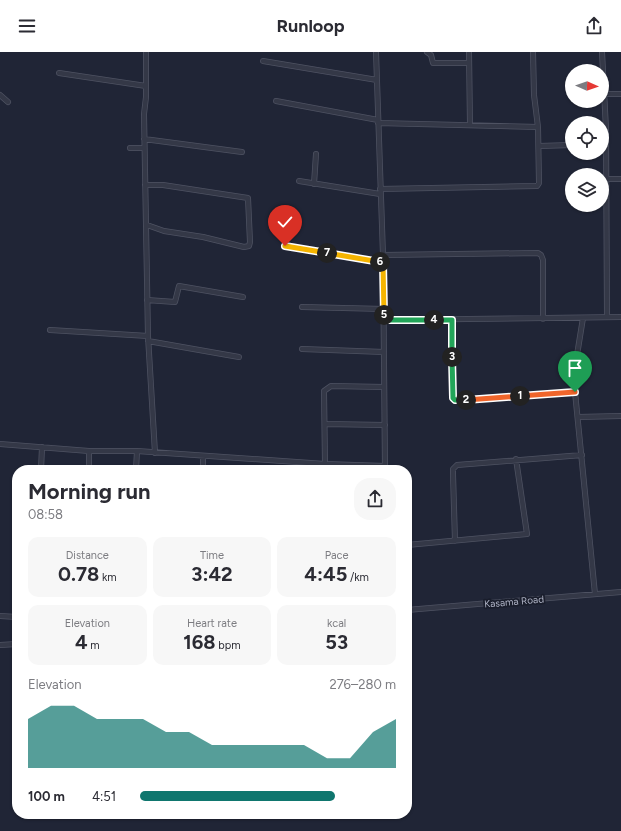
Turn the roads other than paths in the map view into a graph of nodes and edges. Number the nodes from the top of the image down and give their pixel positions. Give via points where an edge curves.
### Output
1 (146, 52) edge
2 (376, 52) edge
3 (427, 52) edge
4 (469, 52) edge
5 (533, 52) edge
6 (602, 52) edge
7 (264, 61) dead end
8 (469, 63) junction
9 (602, 64) edge
10 (59, 73) dead end
11 (377, 80) junction
12 (146, 86) junction
13 (609, 94) edge
14 (621, 94) edge
15 (0, 95) edge
16 (276, 101) dead end
17 (8, 102) dead end
18 (378, 122) junction
19 (470, 125) junction
20 (538, 127) junction
21 (144, 139) junction
22 (539, 146) junction
23 (565, 146) edge
24 (130, 148) dead end
25 (144, 148) junction
26 (242, 152) dead end
27 (316, 154) dead end
28 (609, 179) edge
29 (621, 179) edge
30 (299, 181) dead end
31 (314, 184) junction
32 (145, 185) junction
33 (380, 191) junction
34 (605, 212) edge
35 (147, 225) junction
36 (285, 246) dead end
37 (383, 255) junction
38 (383, 263) junction
39 (243, 297) dead end
40 (148, 300) junction
41 (302, 307) dead end
42 (384, 309) junction
43 (607, 317) junction
44 (621, 317) edge
45 (583, 318) junction
46 (543, 319) junction
47 (384, 320) junction
48 (452, 320) junction
49 (50, 330) dead end
50 (148, 336) junction
51 (148, 341) junction
52 (302, 349) dead end
53 (384, 352) junction
54 (240, 357) dead end
55 (384, 387) junction
56 (575, 392) junction
57 (621, 416) edge
58 (578, 417) junction
59 (325, 424) junction
60 (385, 425) junction
61 (0, 444) edge
62 (42, 447) junction
63 (89, 451) junction
64 (137, 452) junction
65 (155, 453) junction
66 (582, 454) junction
67 (203, 456) junction
68 (516, 459) junction
69 (325, 464) junction
70 (41, 465) edge
71 (89, 465) edge
72 (136, 465) edge
73 (203, 465) edge
74 (340, 465) edge
75 (385, 465) edge
76 (455, 541) junction
77 (412, 545) edge
78 (621, 592) edge
79 (595, 594) junction
80 (412, 610) edge
81 (0, 616) edge
82 (12, 617) edge
83 (12, 644) edge
84 (0, 645) edge

1 - 12 street
2 - 11 street
3 - 8 street via 431,55 433,63
4 - 8 street
5 - 20 street
6 - 9 street
7 - 11 street
8 - 19 street
10 - 12 street
11 - 18 street
12 - 21 street
13 - 14 street
15 - 17 street
16 - 18 street
18 - 19 street
18 - 33 street
19 - 20 street
20 - 22 street
21 - 25 street
21 - 26 street
22 - 23 street
22 - 33 street via 537,186
24 - 25 street
25 - 32 street
27 - 31 street
28 - 29 street
30 - 31 street
31 - 33 street
32 - 35 street
32 - 35 street via 163,185 248,198 250,242 249,246 244,247 164,231
33 - 37 street
34 - 43 street
35 - 40 street
36 - 38 street
37 - 38 street
37 - 46 street via 541,254
38 - 42 street
39 - 40 street via 179,286 174,302
40 - 50 street
41 - 42 street
42 - 47 street
43 - 44 street
43 - 45 street
45 - 46 street
45 - 56 street
46 - 48 street
47 - 48 street
47 - 53 street
48 - 56 street via 455,400
49 - 50 street
50 - 51 street
51 - 54 street
51 - 65 street
52 - 53 street
53 - 55 street
55 - 59 street via 331,386 323,393
55 - 60 street
56 - 58 street
57 - 58 street
58 - 66 street
59 - 60 street
59 - 69 street
60 - 75 street
61 - 62 street
62 - 63 street
62 - 70 street
63 - 64 street
63 - 71 street
64 - 65 street
64 - 72 street
65 - 67 street
66 - 68 street
66 - 79 street
67 - 69 street
67 - 73 street
68 - 76 street via 457,465 453,469
68 - 76 street via 527,534
69 - 74 street
76 - 77 street
78 - 79 street, Kasama Road
79 - 80 street, Kasama Road
81 - 82 street
83 - 84 street

